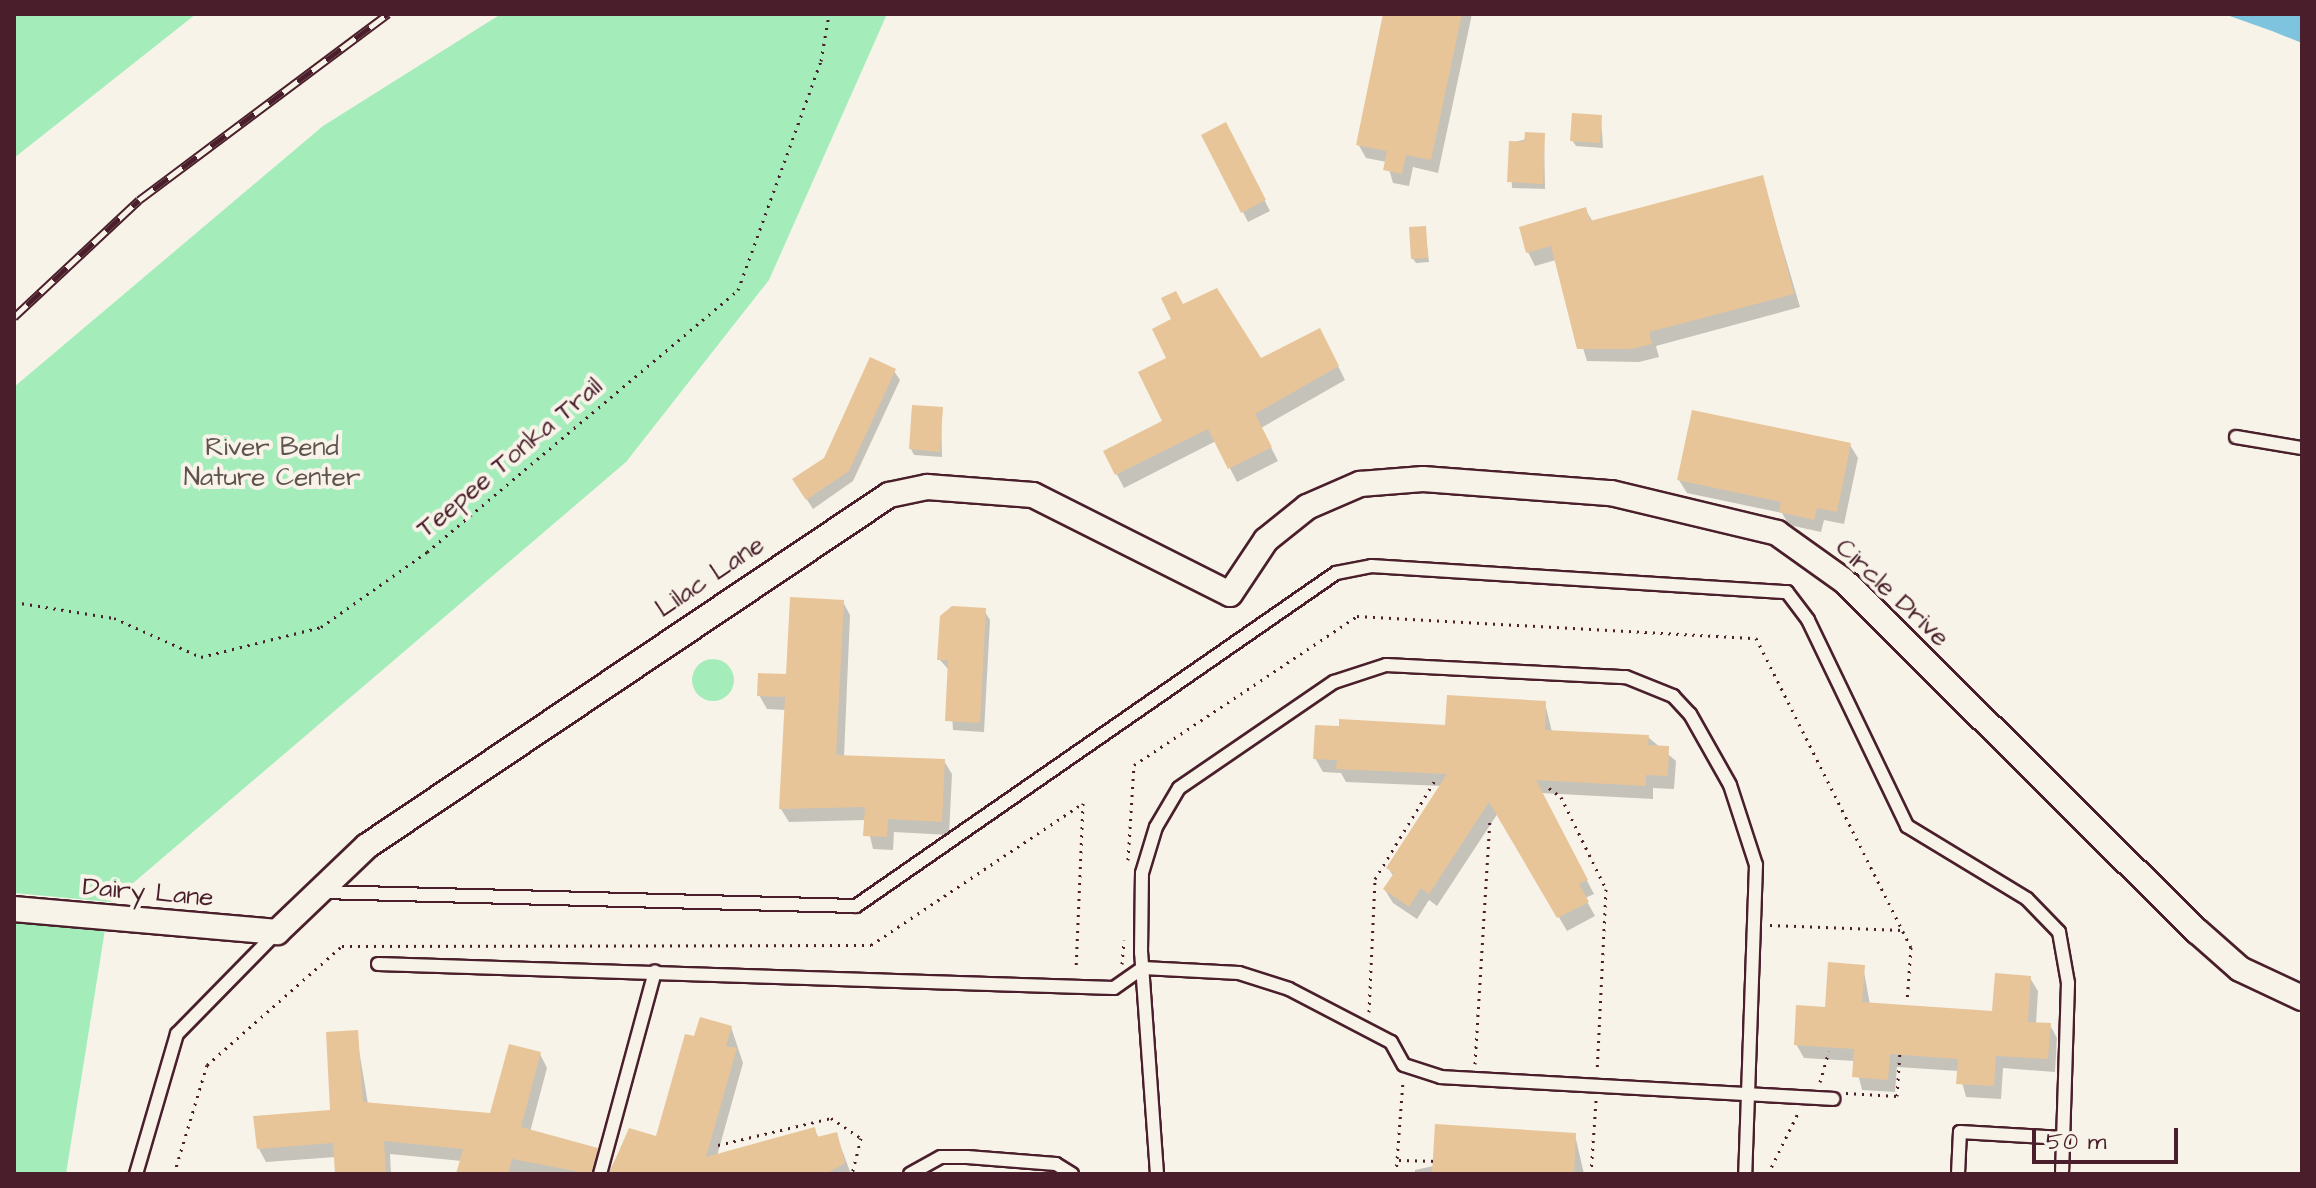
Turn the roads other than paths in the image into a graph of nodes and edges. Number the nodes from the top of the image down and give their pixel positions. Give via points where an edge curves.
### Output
1 (2236, 437) dead end
2 (2302, 448) edge
3 (1230, 594) joint
4 (318, 892) junction
5 (14, 909) edge
6 (277, 932) junction
7 (378, 964) dead end
8 (1143, 968) junction
9 (655, 971) junction
10 (2302, 998) edge
11 (1743, 1099) junction
12 (1833, 1099) dead end
13 (2063, 1138) junction
14 (136, 1174) edge
15 (600, 1174) edge
16 (910, 1174) edge
17 (1072, 1174) edge
18 (1157, 1174) edge
19 (1745, 1174) edge
20 (1958, 1174) edge
21 (2062, 1174) edge

1 - 2 lane
3 - 4 street, Lilac Lane via 1033,495 927,487 889,495 367,846
3 - 10 street, Circle Drive via 1266,540 1307,507 1360,484 1436,480 1611,493 1777,533 1843,580 2197,931 2240,969
4 - 6 street, Lilac Lane
4 - 13 lane via 856,906 1336,573 1371,566 1787,592 1907,826 2027,899 2059,932 2068,983
5 - 6 street, Dairy Lane
6 - 14 lane via 177,1034
7 - 9 lane
8 - 9 lane via 1121,987
8 - 11 lane via 1239,973 1289,989 1391,1042 1404,1065 1475,1078
8 - 11 lane via 1142,873 1179,788 1334,682 1386,665 1626,677 1673,696 1704,736 1749,833 1758,925
8 - 18 lane
9 - 15 lane
11 - 12 lane via 1812,1093
11 - 19 lane
13 - 20 lane via 1960,1132
13 - 21 lane
16 - 17 lane via 941,1157 967,1157 1056,1164

